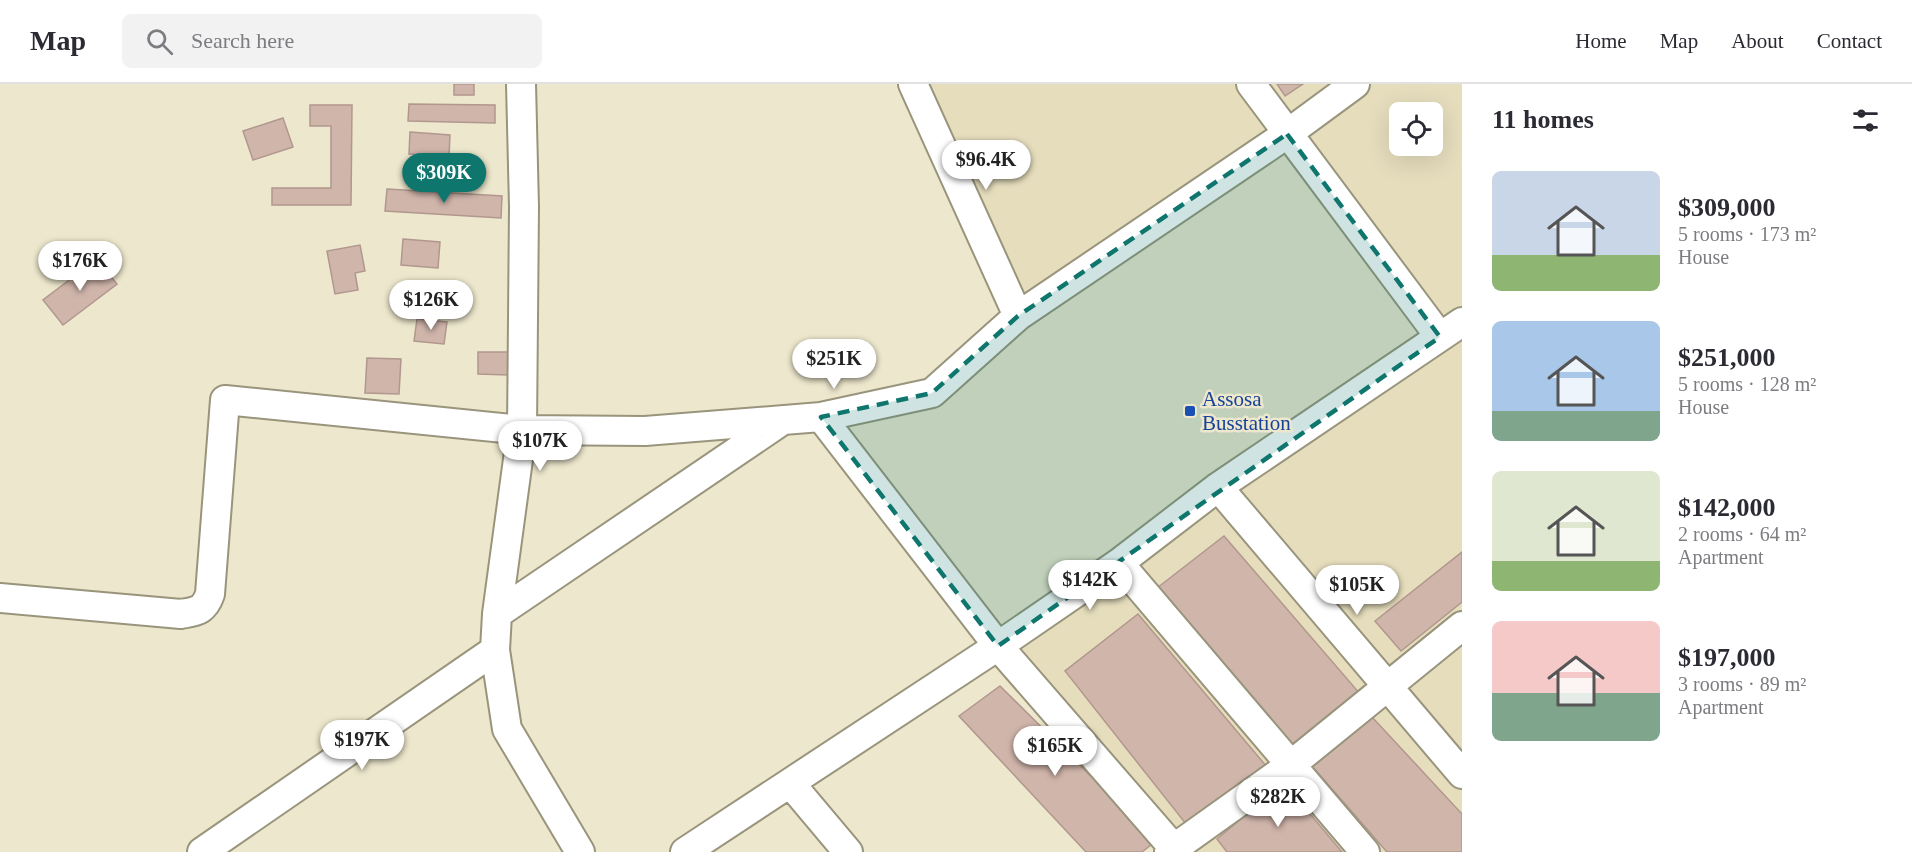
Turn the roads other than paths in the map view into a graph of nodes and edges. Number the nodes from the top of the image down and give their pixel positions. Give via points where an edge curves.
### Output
1 (521, 84) edge
2 (913, 84) edge
3 (1251, 84) edge
4 (1355, 84) edge
5 (1287, 134) junction
6 (1018, 316) junction
7 (1451, 329) edge
8 (821, 417) junction
9 (784, 420) junction
10 (522, 430) junction
11 (1218, 487) junction
12 (1119, 563) junction
13 (0, 598) edge
14 (497, 615) junction
15 (1462, 626) edge
16 (998, 645) junction
17 (495, 650) junction
18 (1387, 687) junction
19 (1292, 764) junction
20 (1462, 774) edge
21 (790, 783) junction
22 (1173, 851) edge
23 (202, 852) edge
24 (580, 852) edge
25 (685, 852) edge
26 (848, 852) edge
27 (1365, 852) edge

1 - 10 street
2 - 6 street
3 - 5 street
4 - 5 street
5 - 6 street
5 - 7 street
6 - 8 street via 932,393
7 - 11 street
8 - 9 street
8 - 16 street
9 - 10 street via 645,430
9 - 14 street
10 - 13 street via 225,400 210,594 206,604 181,615
10 - 14 street
11 - 12 street
11 - 18 street
12 - 16 street
12 - 19 street
14 - 17 street
15 - 18 street
16 - 21 street
16 - 22 street
17 - 23 street
17 - 24 street via 507,729
18 - 19 street
18 - 20 street
19 - 22 street
19 - 27 street
21 - 25 street
21 - 26 street

